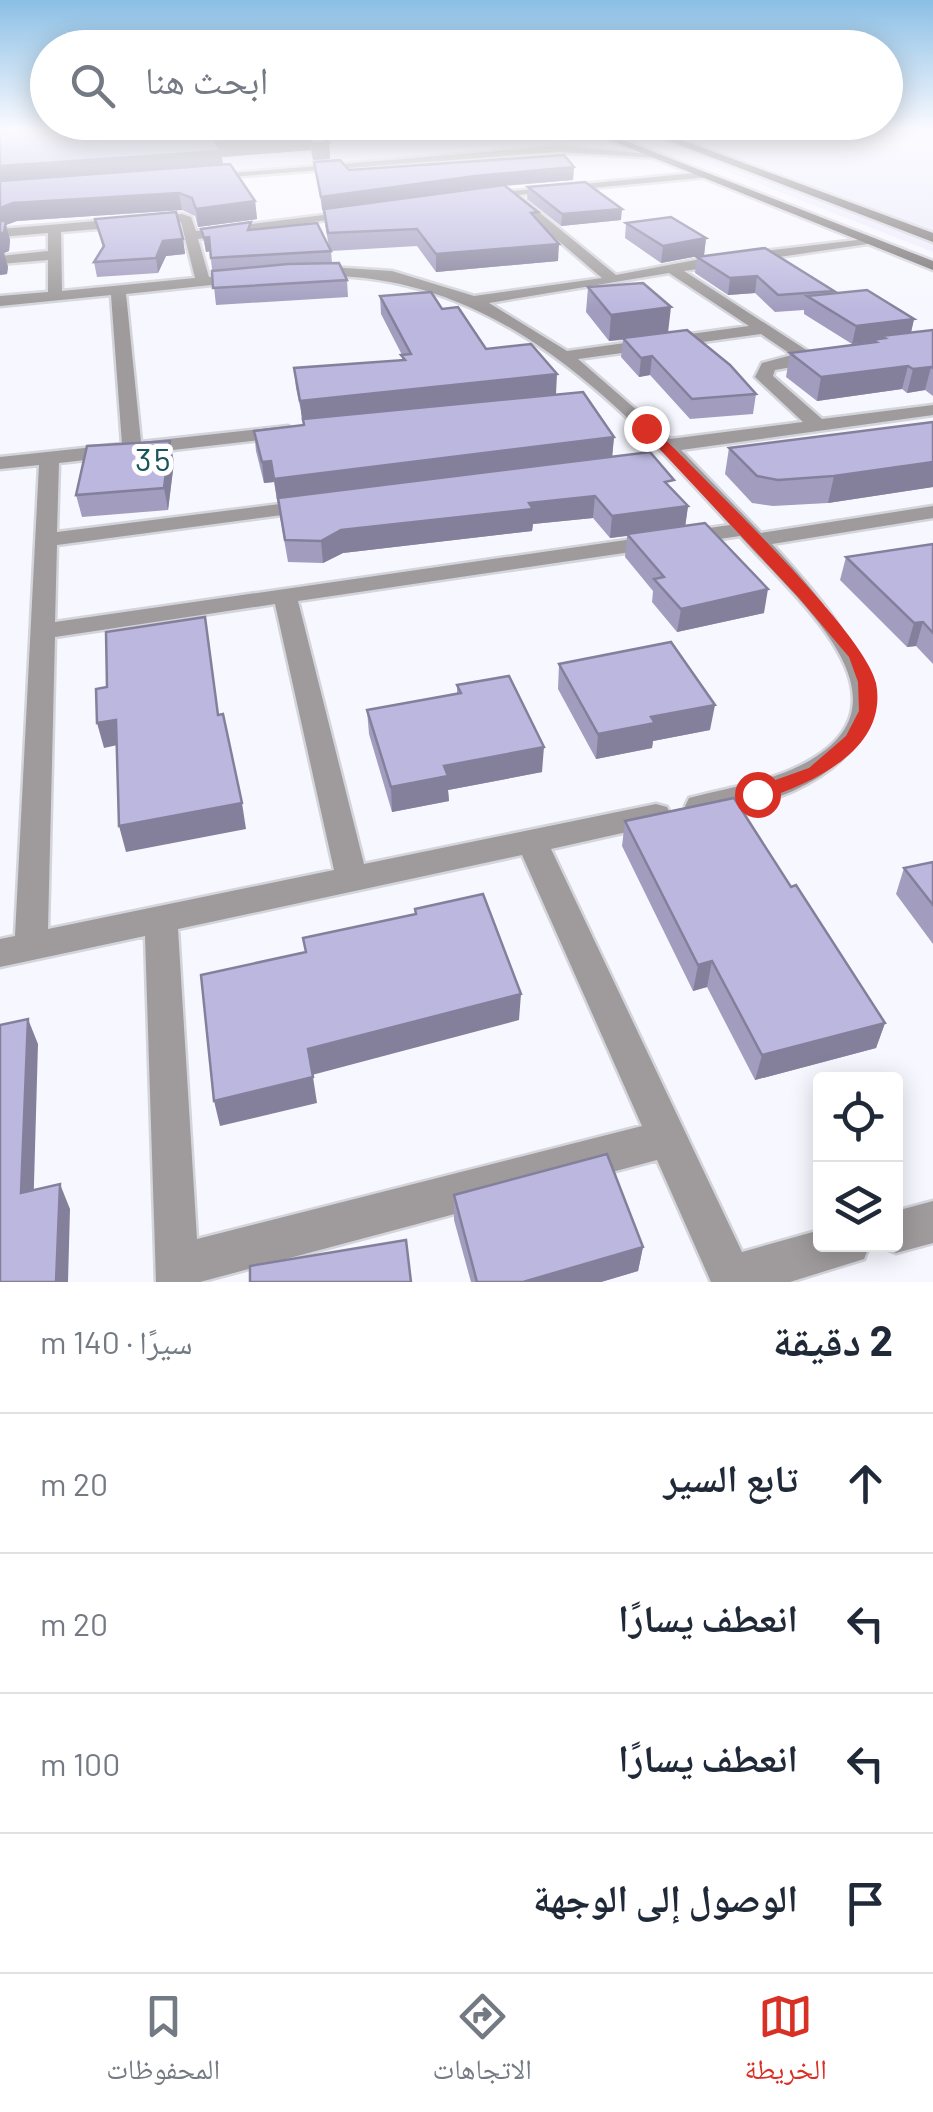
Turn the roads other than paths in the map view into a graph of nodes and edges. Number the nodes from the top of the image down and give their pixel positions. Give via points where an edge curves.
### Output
1 (522, 191) edge
2 (746, 191) edge
3 (807, 191) edge
4 (508, 192) junction
5 (458, 198) edge
6 (364, 214) edge
7 (54, 228) junction
8 (0, 233) edge
9 (192, 236) junction
10 (933, 238) edge
11 (874, 242) junction
12 (54, 255) junction
13 (0, 260) edge
14 (933, 266) edge
15 (670, 268) junction
16 (613, 280) junction
17 (203, 282) junction
18 (118, 290) junction
19 (55, 296) junction
20 (471, 300) junction
21 (0, 301) edge
22 (763, 328) junction
23 (844, 354) edge
24 (564, 356) junction
25 (808, 358) junction
26 (932, 412) edge
27 (818, 424) junction
28 (305, 430) edge
29 (132, 449) junction
30 (672, 452) junction
31 (49, 458) junction
32 (0, 463) edge
33 (640, 464) edge
34 (334, 503) edge
35 (933, 512) edge
36 (750, 534) junction
37 (46, 540) junction
38 (285, 596) junction
39 (43, 631) junction
40 (532, 842) junction
41 (352, 879) junction
42 (162, 920) junction
43 (15, 950) edge
44 (668, 1138) junction
45 (933, 1222) edge
46 (903, 1230) edge
47 (822, 1252) edge
48 (179, 1273) edge
49 (732, 1279) edge

1 - 4 street
2 - 11 main road
3 - 10 main road
4 - 5 street
4 - 16 street
6 - 9 street
7 - 8 street
7 - 9 street via 177,218 188,220
7 - 12 street
9 - 17 street
11 - 14 main road
11 - 15 street
12 - 13 street
12 - 19 street
15 - 16 street
15 - 22 street
16 - 20 street
17 - 18 street
17 - 20 street via 350,270 400,276
18 - 19 street
18 - 29 street
19 - 21 street
20 - 24 street
22 - 24 street
22 - 25 street
23 - 25 street
24 - 30 street
25 - 27 street via 768,367 764,376
26 - 27 street
27 - 30 street
28 - 29 street
29 - 31 street
30 - 33 street
30 - 36 street
31 - 32 street
31 - 37 street
34 - 37 street
35 - 36 street
36 - 38 street
36 - 40 street via 856,656 867,682 868,711 853,739 816,772 757,794
37 - 39 street
38 - 39 street
38 - 41 street
39 - 43 street
40 - 41 street
40 - 44 street
41 - 42 street
42 - 43 street
42 - 48 street
44 - 48 street
44 - 49 street
45 - 46 street
47 - 49 street

